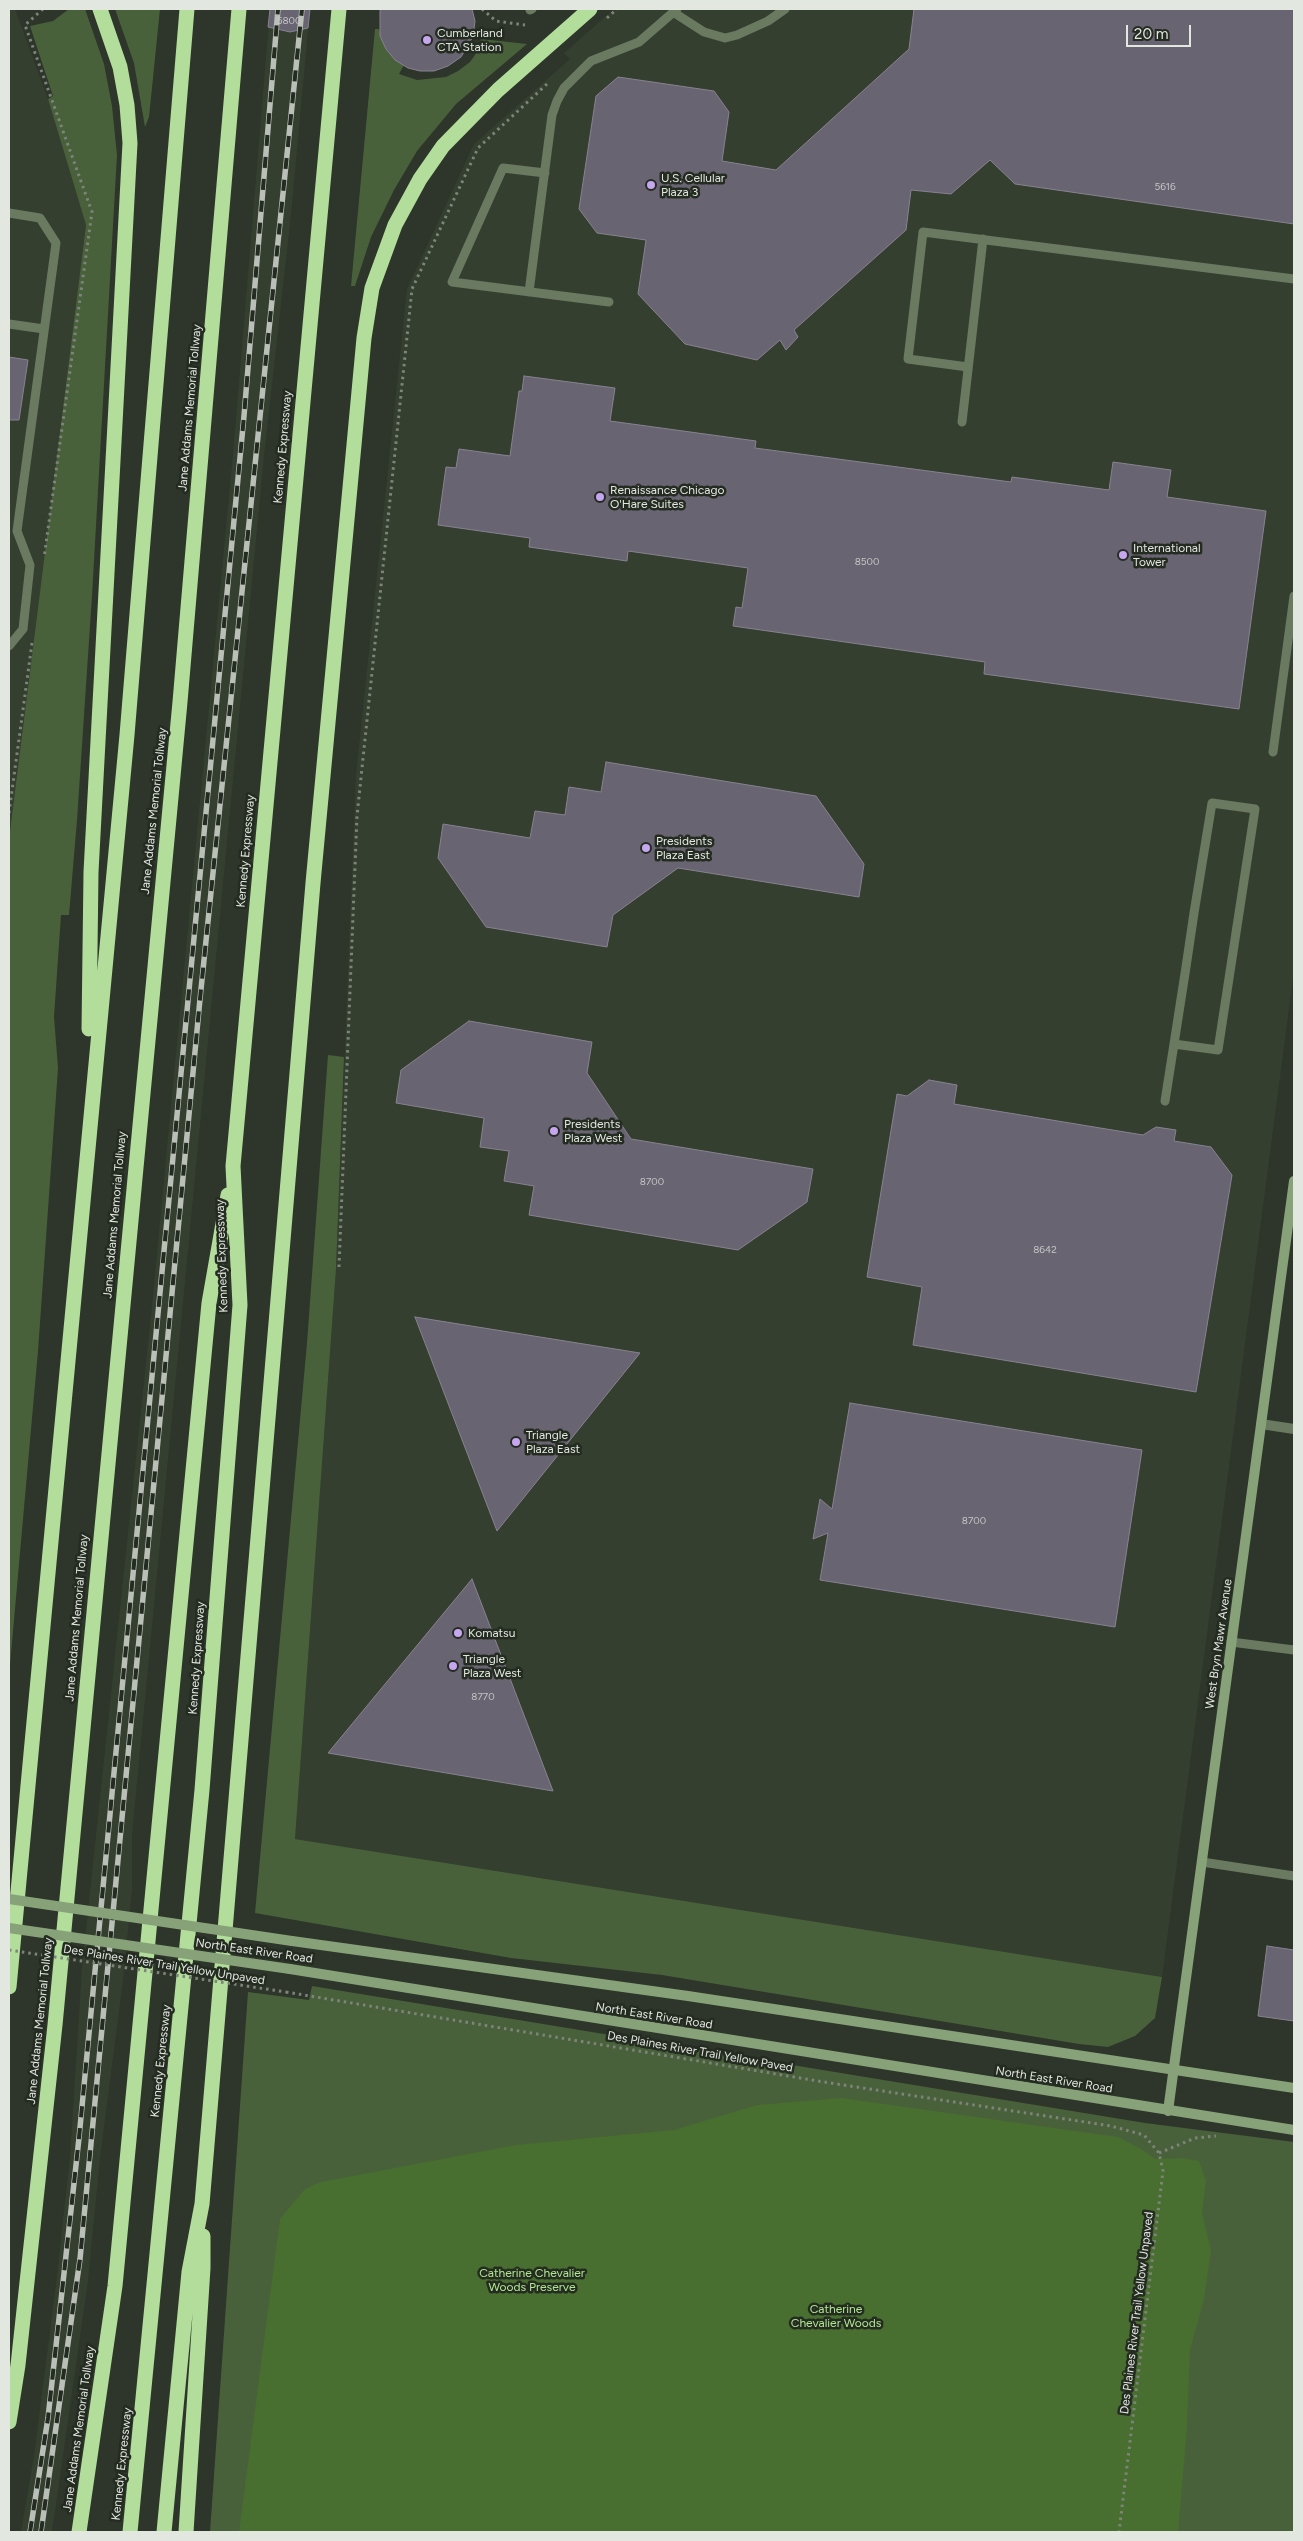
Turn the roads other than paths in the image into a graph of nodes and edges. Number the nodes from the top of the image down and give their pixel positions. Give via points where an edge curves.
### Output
1 (100, 9) edge
2 (187, 9) edge
3 (239, 9) edge
4 (339, 9) edge
5 (590, 9) edge
6 (785, 9) edge
7 (675, 11) edge
8 (545, 173) junction
9 (9, 213) edge
10 (983, 239) junction
11 (1294, 279) edge
12 (529, 292) junction
13 (609, 302) dead end
14 (9, 324) edge
15 (44, 329) junction
16 (968, 367) junction
17 (962, 422) dead end
18 (1294, 596) edge
19 (9, 646) edge
20 (1273, 752) dead end
21 (1174, 1044) junction
22 (1165, 1101) dead end
23 (88, 1133) junction
24 (233, 1166) junction
25 (1294, 1181) edge
26 (1261, 1424) junction
27 (1294, 1429) edge
28 (1231, 1642) junction
29 (1294, 1650) edge
30 (1202, 1862) junction
31 (1294, 1876) edge
32 (9, 1899) edge
33 (9, 1928) edge
34 (9, 1987) edge
35 (1174, 2068) junction
36 (1294, 2088) edge
37 (1168, 2111) junction
38 (1294, 2130) edge
39 (202, 2204) junction
40 (9, 2422) edge
41 (79, 2532) edge
42 (130, 2532) edge
43 (164, 2532) edge
44 (186, 2532) edge

1 - 23 highway via 120,67 130,143 91,872
2 - 23 highway via 127,736
3 - 40 highway, Jane Addams Memorial Tollway via 179,712 55,2025
4 - 24 highway, Kennedy Expressway
5 - 39 highway via 498,90 443,146 395,224 372,288 364,338 313,883
6 - 7 lane via 738,36 725,38 704,32
7 - 8 lane via 640,42 591,61 564,88 552,115
8 - 12 lane
8 - 12 lane via 503,168 452,282
9 - 15 lane via 40,218 56,243
10 - 11 lane
10 - 16 lane
10 - 16 lane via 923,232 908,359
12 - 13 lane
14 - 15 lane
15 - 19 lane via 17,531 30,565 23,629
16 - 17 lane
18 - 20 lane
21 - 21 lane via 1212,803 1255,810 1218,1050
21 - 22 lane
23 - 34 highway
24 - 41 highway, Jane Addams Memorial Tollway via 209,1303 115,2286
24 - 42 highway, Kennedy Expressway via 240,1305 202,1790
25 - 26 main road, West Bryn Mawr Avenue
26 - 27 street
26 - 28 main road, West Bryn Mawr Avenue
28 - 29 lane
28 - 30 main road, West Bryn Mawr Avenue
30 - 31 lane
30 - 35 main road, West Bryn Mawr Avenue
32 - 35 main road, North East River Road, bridge
33 - 37 main road, North East River Road, bridge via 290,1968
35 - 36 main road, North East River Road
35 - 37 main road, West Bryn Mawr Avenue
37 - 38 main road, North East River Road
39 - 43 highway via 189,2272
39 - 44 highway via 203,2268

